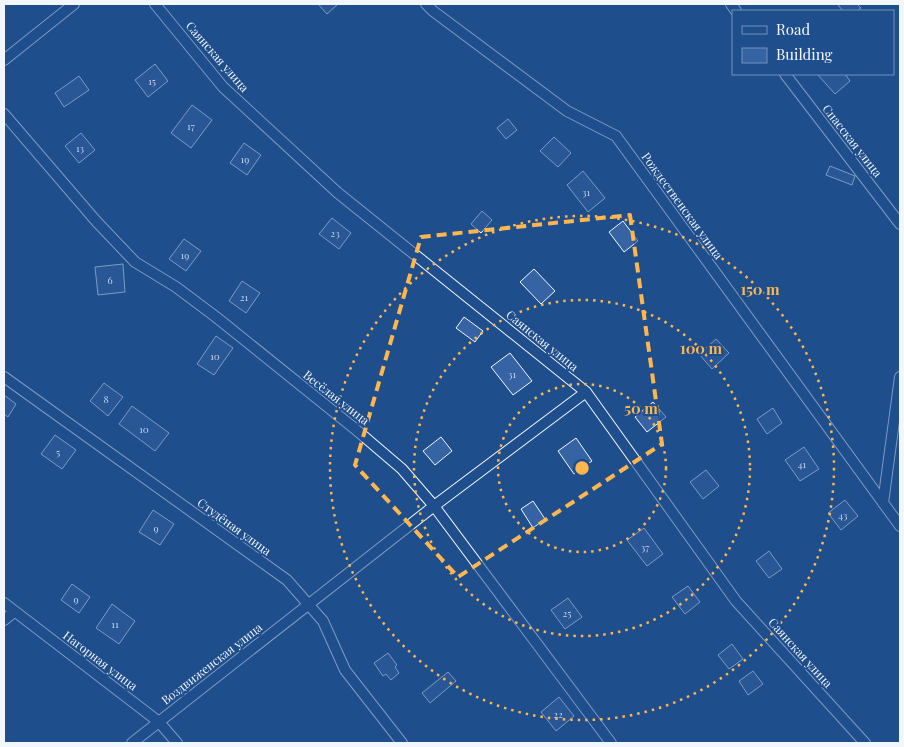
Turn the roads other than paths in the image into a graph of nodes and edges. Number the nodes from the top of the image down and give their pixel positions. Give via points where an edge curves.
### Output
1 (74, 4) edge
2 (155, 4) edge
3 (426, 4) edge
4 (4, 60) edge
5 (785, 75) edge
6 (4, 114) edge
7 (900, 224) edge
8 (4, 377) edge
9 (900, 377) edge
10 (586, 392) junction
11 (883, 503) junction
12 (434, 506) junction
13 (900, 526) edge
14 (4, 603) edge
15 (308, 605) junction
16 (14, 612) junction
17 (4, 620) edge
18 (159, 722) junction
19 (132, 743) edge
20 (177, 743) edge
21 (402, 743) edge
22 (611, 743) edge
23 (865, 743) edge

1 - 4 street
2 - 10 street, Саянская улица via 223,87 338,193
3 - 11 street, Рождественская улица via 567,111 616,136
5 - 7 street, Спасская улица
6 - 12 street, Весёлая улица via 135,262 196,302 354,428 402,469
8 - 15 street, Студёная улица via 287,580
9 - 11 street
10 - 12 street, Воздвиженская улица
10 - 23 street, Саянская улица via 736,601
11 - 13 street, Рождественская улица
12 - 15 street, Воздвиженская улица
12 - 22 street, Весёлая улица
14 - 16 street, Нагорная улица
15 - 18 street, Воздвиженская улица
15 - 21 street, Студёная улица via 323,621 345,670
16 - 17 street
16 - 18 street, Нагорная улица
18 - 19 street, Воздвиженская улица
18 - 20 street, Нагорная улица

